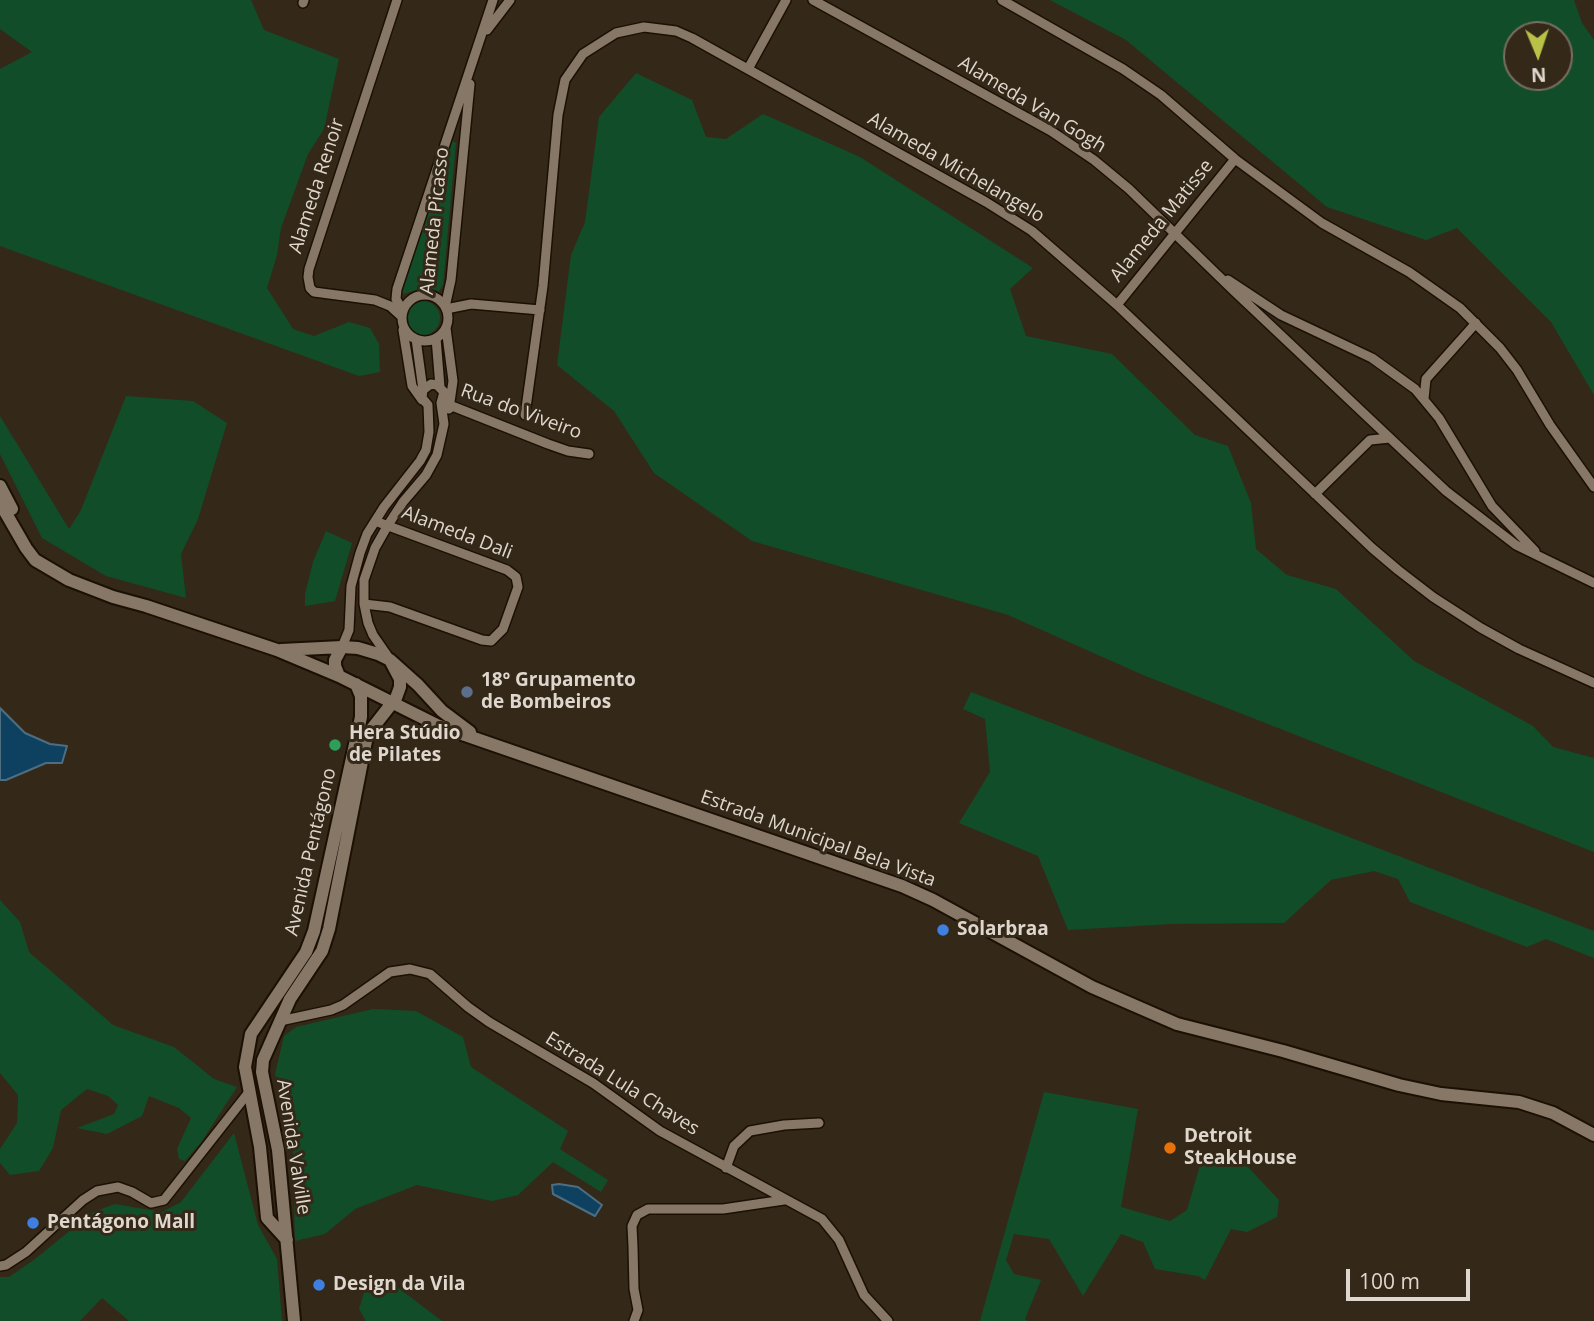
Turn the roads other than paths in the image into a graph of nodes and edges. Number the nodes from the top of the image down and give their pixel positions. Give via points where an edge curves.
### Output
1 (397, 0) edge
2 (494, 0) edge
3 (510, 0) edge
4 (786, 0) edge
5 (813, 0) edge
6 (1002, 0) edge
7 (482, 37) junction
8 (475, 58) junction
9 (748, 69) junction
10 (448, 135) junction
11 (463, 139) junction
12 (1235, 159) junction
13 (1174, 233) junction
14 (1212, 270) junction
15 (1117, 305) junction
16 (445, 308) junction
17 (540, 310) junction
18 (1281, 315) junction
19 (402, 318) junction
20 (1476, 323) junction
21 (1273, 326) junction
22 (446, 328) junction
23 (436, 338) junction
24 (416, 340) junction
25 (1426, 379) junction
26 (1406, 383) junction
27 (440, 387) junction
28 (423, 390) junction
29 (1424, 399) junction
30 (445, 403) junction
31 (427, 405) junction
32 (525, 415) dead end
33 (1371, 420) junction
34 (1390, 438) junction
35 (1370, 440) junction
36 (589, 454) dead end
37 (0, 486) edge
38 (1594, 487) edge
39 (1315, 494) junction
40 (0, 503) edge
41 (1497, 512) junction
42 (375, 521) junction
43 (1486, 524) junction
44 (388, 525) junction
45 (1551, 564) junction
46 (1594, 583) edge
47 (364, 604) junction
48 (146, 606) junction
49 (342, 647) junction
50 (277, 650) junction
51 (390, 660) junction
52 (339, 676) junction
53 (1594, 682) edge
54 (356, 684) junction
55 (392, 704) junction
56 (484, 741) junction
57 (290, 999) junction
58 (300, 1015) junction
59 (280, 1021) junction
60 (246, 1056) junction
61 (262, 1066) junction
62 (245, 1072) junction
63 (249, 1092) junction
64 (819, 1123) dead end
65 (1594, 1135) edge
66 (726, 1168) junction
67 (263, 1179) junction
68 (282, 1188) junction
69 (784, 1200) junction
70 (287, 1240) junction
71 (0, 1266) edge
72 (294, 1321) edge
73 (634, 1321) edge
74 (888, 1321) edge

1 - 19 street, Alameda Renoir via 308,277 314,292 375,300
2 - 7 street, Alameda Picasso
3 - 7 street, Alameda Picasso
4 - 9 street
5 - 13 street, Alameda Van Gogh via 1072,145 1129,188
6 - 12 street via 1123,69
7 - 8 street, Alameda Picasso
8 - 10 street, Alameda Picasso
8 - 11 street, Alameda Picasso
9 - 15 street, Alameda Michelangelo via 1012,217
9 - 17 street, Alameda Michelangelo via 692,38 660,28 616,33 583,54 565,80 559,104
10 - 11 street, Alameda Picasso
10 - 19 street, Alameda Picasso via 397,289
11 - 16 street, Alameda Picasso
12 - 13 street, Alameda Matisse
12 - 20 street via 1330,228 1409,272
13 - 14 street, Alameda Van Gogh
13 - 15 street, Alameda Matisse
14 - 18 street, Alameda Van Gogh
14 - 21 street, Alameda Van Gogh
15 - 39 street, Alameda Michelangelo
16 - 17 street via 471,304
16 - 19 street, Alameda Picasso via 433,296 419,296 407,304
16 - 22 street, Alameda Picasso
17 - 32 street, Alameda Michelangelo
18 - 21 street
18 - 26 street, Alameda Van Gogh via 1372,358
19 - 24 street
19 - 31 street, Alameda Picasso via 412,386
20 - 25 street
20 - 38 street via 1517,370
21 - 33 street, Alameda Van Gogh
22 - 23 street
22 - 30 street, Alameda Picasso via 453,381
23 - 24 street
23 - 27 street
24 - 28 street
25 - 26 street
25 - 29 street
26 - 29 street, Alameda Van Gogh
27 - 28 street via 431,384
27 - 30 street
28 - 31 street
29 - 41 street, Alameda Van Gogh
30 - 31 street
30 - 36 street, Rua do Viveiro via 548,444
30 - 44 street, Alameda Picasso via 432,466
31 - 42 street, Alameda Picasso via 426,450
33 - 34 street, Alameda Van Gogh
33 - 35 street
34 - 35 street
34 - 43 street, Alameda Van Gogh
35 - 39 street
37 - 48 main road, Estrada Municipal Bela Vista via 44,558
39 - 53 street, Alameda Michelangelo via 1433,597 1519,649
40 - 48 main road, Estrada Municipal Bela Vista via 26,548 46,568
41 - 43 street
41 - 45 street, Alameda Van Gogh
42 - 44 street, Alameda Dali
42 - 49 street, Alameda Picasso via 354,569 351,624
43 - 45 street, Alameda Van Gogh
44 - 47 street, Alameda Picasso via 368,565
44 - 47 street, Alameda Dali via 507,570 516,577 518,587 503,629 491,641 390,607
45 - 46 street, Alameda Van Gogh
47 - 51 street, Alameda Picasso via 373,635
48 - 50 main road, Estrada Municipal Bela Vista
49 - 50 main road, Alameda Picasso
49 - 51 main road, Alameda Picasso via 368,650
49 - 52 main road via 335,660
50 - 52 main road, Estrada Municipal Bela Vista
51 - 55 main road via 401,684
51 - 56 main road, Alameda Picasso via 442,711
52 - 54 main road, Estrada Municipal Bela Vista
54 - 55 main road, Estrada Municipal Bela Vista
54 - 60 main road, Avenida Pentágono via 361,717 314,931 306,952 251,1034
55 - 56 main road, Estrada Municipal Bela Vista
55 - 57 main road, Avenida Pentágono via 366,741 322,951
56 - 65 main road, Estrada Municipal Bela Vista via 902,886 1092,987 1177,1024 1399,1085 1519,1102 1553,1113
57 - 58 street
57 - 59 main road, Avenida Pentágono
58 - 59 street, Estrada Lula Chaves
58 - 66 street, Estrada Lula Chaves via 343,1005 390,972 421,970 489,1022
59 - 61 main road, Avenida Pentágono
60 - 61 main road via 261,1055
60 - 62 main road, Avenida Valville
61 - 62 main road via 252,1076
61 - 68 main road, Avenida Valville
62 - 63 main road, Avenida Valville
63 - 67 main road, Avenida Valville
63 - 71 street via 164,1200 151,1203 118,1187 97,1191 26,1252
64 - 66 street via 750,1131 734,1146
66 - 69 street, Estrada Lula Chaves
67 - 68 main road via 268,1189
67 - 70 main road, Avenida Valville via 267,1218
68 - 70 main road, Avenida Valville
69 - 73 street via 723,1209 648,1209 637,1214 632,1226 638,1310
69 - 74 street, Estrada Lula Chaves via 828,1224 864,1296
70 - 72 main road, Avenida Valville

